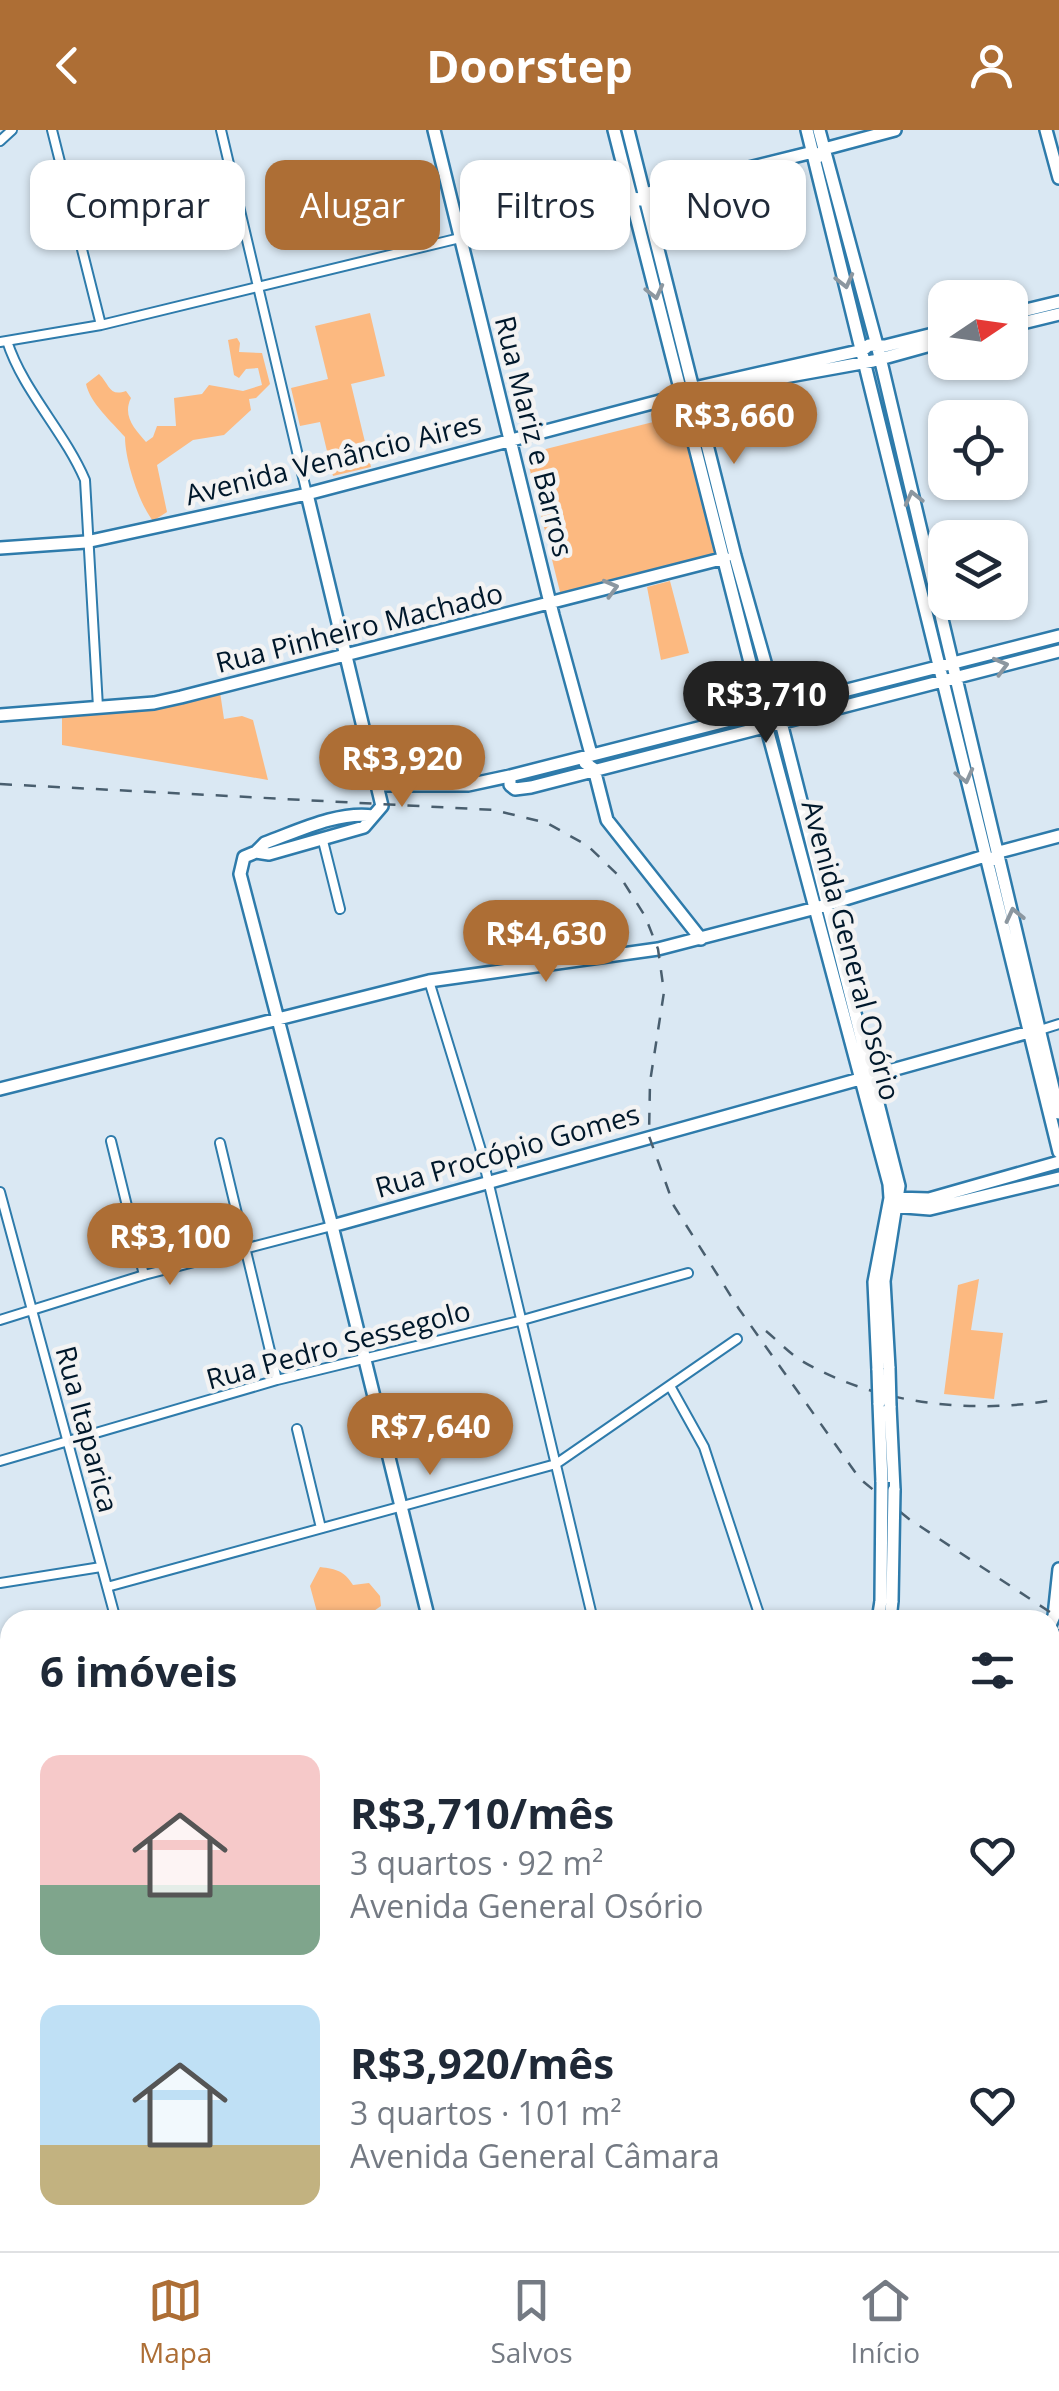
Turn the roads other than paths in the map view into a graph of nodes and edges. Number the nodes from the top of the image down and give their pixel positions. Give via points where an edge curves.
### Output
1 (12, 130) edge
2 (52, 130) edge
3 (221, 130) edge
4 (434, 130) edge
5 (614, 130) edge
6 (628, 130) edge
7 (807, 130) edge
8 (819, 130) edge
9 (895, 130) edge
10 (1046, 130) edge
11 (0, 142) edge
12 (818, 151) junction
13 (1059, 178) edge
14 (637, 196) junction
15 (630, 198) edge
16 (460, 238) joint
17 (463, 250) edge
18 (257, 286) junction
19 (1057, 308) edge
20 (1028, 312) edge
21 (1028, 319) edge
22 (101, 325) junction
23 (928, 335) edge
24 (4, 341) edge
25 (928, 344) edge
26 (871, 353) junction
27 (686, 395) junction
28 (510, 440) junction
29 (307, 494) junction
30 (86, 542) junction
31 (0, 548) edge
32 (725, 558) junction
33 (550, 604) junction
34 (1059, 636) edge
35 (1059, 651) edge
36 (346, 654) junction
37 (946, 664) junction
38 (949, 680) junction
39 (98, 707) junction
40 (776, 708) junction
41 (762, 710) junction
42 (0, 715) edge
43 (780, 722) junction
44 (766, 725) junction
45 (591, 754) junction
46 (594, 768) junction
47 (510, 776) junction
48 (377, 784) junction
49 (372, 816) junction
50 (1059, 836) edge
51 (324, 841) junction
52 (999, 852) junction
53 (250, 854) junction
54 (984, 856) junction
55 (822, 906) junction
56 (340, 909) dead end
57 (702, 938) junction
58 (428, 981) junction
59 (277, 1017) junction
60 (1059, 1024) edge
61 (1034, 1031) junction
62 (867, 1076) junction
63 (0, 1088) edge
64 (1059, 1113) edge
65 (111, 1141) dead end
66 (220, 1143) dead end
67 (1059, 1152) edge
68 (1059, 1163) edge
69 (1059, 1176) edge
70 (486, 1182) junction
71 (0, 1192) edge
72 (894, 1202) junction
73 (925, 1205) junction
74 (332, 1226) junction
75 (245, 1248) junction
76 (688, 1273) dead end
77 (144, 1275) junction
78 (32, 1310) junction
79 (0, 1320) edge
80 (518, 1320) junction
81 (737, 1339) dead end
82 (364, 1359) junction
83 (277, 1380) junction
84 (670, 1386) junction
85 (884, 1404) junction
86 (297, 1430) dead end
87 (69, 1442) junction
88 (0, 1461) edge
89 (556, 1464) junction
90 (402, 1504) junction
91 (321, 1528) junction
92 (101, 1567) junction
93 (1059, 1569) edge
94 (0, 1583) edge
95 (107, 1587) junction
96 (886, 1601) junction
97 (113, 1610) edge
98 (427, 1610) edge
99 (590, 1610) edge
100 (759, 1610) edge
101 (882, 1610) edge
102 (888, 1610) edge
103 (1055, 1610) edge

1 - 11 street
2 - 22 street
3 - 18 street
4 - 16 main road, Rua Mariz e Barros
5 - 14 main road, Avenida General Osório
6 - 14 main road, Avenida General Osório
7 - 12 main road
8 - 12 main road
9 - 12 main road
10 - 13 main road
12 - 14 main road
12 - 26 main road
14 - 15 main road
14 - 27 main road, Avenida General Osório
16 - 18 street
17 - 28 main road, Rua Mariz e Barros
18 - 22 street
18 - 29 street
19 - 20 main road
19 - 21 main road
22 - 24 street
23 - 26 main road, Avenida Venâncio Aires
24 - 30 street via 74,453 85,480
25 - 26 main road, Avenida Venâncio Aires
26 - 27 main road, Avenida Venâncio Aires
26 - 37 main road
27 - 28 main road, Avenida Venâncio Aires
27 - 32 main road, Avenida General Osório
27 - 40 main road, Avenida General Osório
28 - 29 main road, Avenida Venâncio Aires
28 - 33 main road, Rua Mariz e Barros
29 - 30 main road, Avenida Venâncio Aires
29 - 36 main road
30 - 31 main road, Avenida Venâncio Aires
30 - 39 street
33 -> 32 main road, Rua Pinheiro Machado
32 - 41 main road, Avenida General Osório
33 - 36 main road, Rua Pinheiro Machado
33 - 45 main road, Rua Mariz e Barros
34 - 37 main road
38 -> 35 main road
36 - 39 main road, Rua Pinheiro Machado via 167,700
36 - 48 main road
37 - 38 main road
37 - 40 main road
38 - 43 main road
38 - 52 main road
38 -> 54 main road
39 - 42 main road, Rua Pinheiro Machado
40 - 41 main road
40 - 43 main road, Avenida General Osório
41 - 44 main road, Avenida General Osório
41 - 45 main road
43 - 44 main road
43 - 55 main road, Avenida General Osório
44 - 46 main road
44 - 55 main road, Avenida General Osório
45 - 46 main road, Rua Mariz e Barros via 600,759
45 - 47 main road
46 - 47 main road via 518,790
46 - 57 main road, Rua Mariz e Barros via 607,820
47 - 48 main road via 468,785
48 - 49 main road via 382,806
49 - 51 main road via 364,827
49 - 53 main road via 302,829
50 - 52 main road
51 - 53 main road
51 - 56 street
52 - 54 main road via 991,848
61 -> 52 main road
53 - 59 main road via 240,874
54 - 55 main road
54 - 61 main road
55 - 57 main road
55 - 62 main road, Avenida General Osório
57 - 58 main road
58 - 59 main road
58 - 70 street
59 - 63 main road
59 - 74 main road
60 - 61 street, Rua Procópio Gomes
61 - 62 main road, Rua Procópio Gomes
61 - 64 main road
61 - 67 main road
62 - 70 main road, Rua Procópio Gomes
62 - 72 main road, Avenida General Osório via 900,1186
65 - 77 street
66 - 75 street
68 - 69 main road
68 - 73 main road
69 - 73 main road
70 - 74 main road, Rua Procópio Gomes
70 - 80 street
71 - 78 street, Rua Itaparica
72 - 73 main road
72 - 85 main road, Avenida General Osório, bridge via 881,1322
74 - 75 street, Rua Procópio Gomes
74 - 82 main road
75 - 77 street, Rua Procópio Gomes
75 - 83 street
76 - 80 street, Rua Pedro Sessegolo
77 - 78 street, Rua Procópio Gomes
78 - 79 street, Rua Procópio Gomes
78 - 87 street, Rua Itaparica
80 - 82 street, Rua Pedro Sessegolo
80 - 89 street
81 - 84 street
82 - 83 street, Rua Pedro Sessegolo
82 - 90 main road
83 - 87 street, Rua Pedro Sessegolo
84 - 89 street
84 - 100 street via 704,1448
85 - 96 main road, Avenida General Osório, bridge
85 - 96 main road, Avenida General Osório, bridge via 894,1490
86 - 91 street
87 - 88 street, Rua Pedro Sessegolo
87 - 92 street, Rua Itaparica
89 - 90 street
89 - 99 street
90 - 91 street
90 - 98 main road
91 - 95 street
92 - 94 street
92 - 95 street, Rua Itaparica
93 - 103 main road
95 - 97 street, Rua Itaparica
96 - 101 main road, Avenida General Osório
96 - 102 main road, Avenida General Osório

